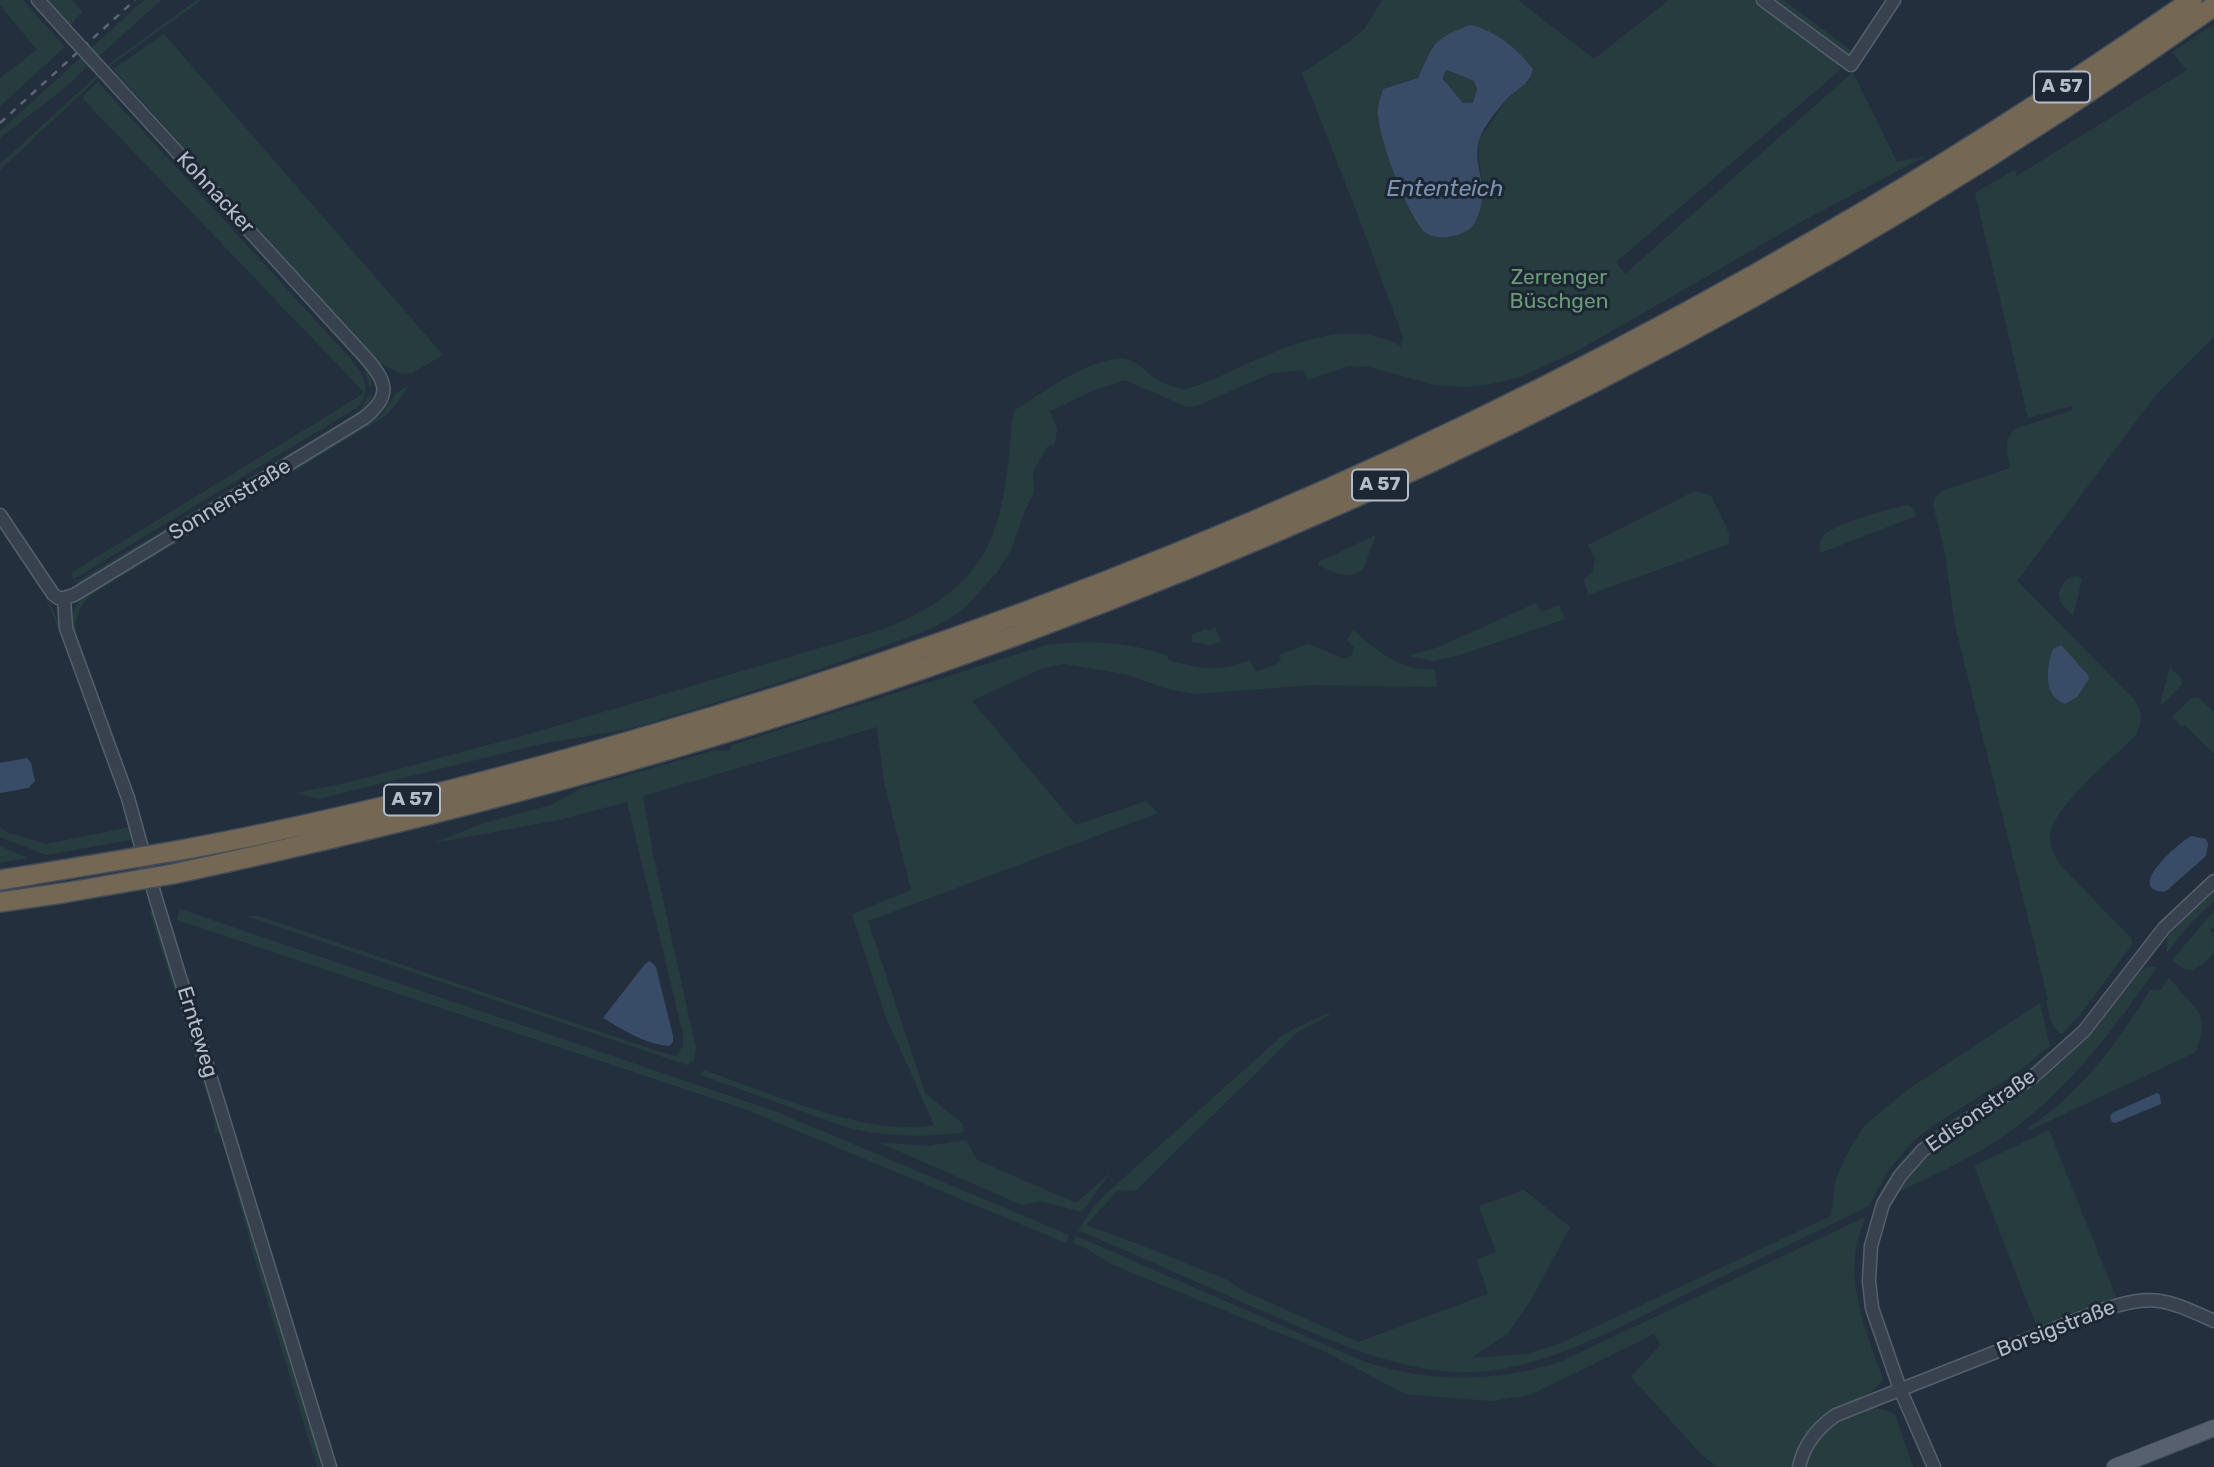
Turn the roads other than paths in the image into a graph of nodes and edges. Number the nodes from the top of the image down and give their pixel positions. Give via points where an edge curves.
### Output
1 (38, 0) edge
2 (1763, 0) edge
3 (1894, 0) edge
4 (2192, 0) edge
5 (2214, 6) edge
6 (384, 389) joint
7 (0, 515) edge
8 (64, 598) junction
9 (0, 880) edge
10 (2214, 881) edge
11 (0, 902) edge
12 (2214, 1321) edge
13 (1900, 1389) junction
14 (2214, 1428) edge
15 (330, 1467) edge
16 (1799, 1467) edge
17 (1925, 1467) edge
18 (1934, 1467) edge
19 (2115, 1467) edge

1 - 6 street, Kohnacker, bridge via 366,358
2 - 3 street via 1852,65
4 - 9 highway, A 57, bridge via 1931,172 1701,305 1404,454 1113,580 856,673 453,790 271,833
5 - 11 highway, A 57, bridge via 1940,187 1781,281 1612,372 1398,477 1119,597 726,733 457,809 173,874
6 - 8 street, Sonnenstraße via 378,407 364,418
7 - 8 street via 53,594
8 - 15 street, Ernteweg via 66,628 131,809
10 - 13 street, Edisonstraße via 2164,928 2074,1040 2032,1077 1931,1143 1894,1184 1874,1231 1869,1281 1875,1318
12 - 13 street, Borsigstraße via 2165,1301 2126,1302
13 - 16 street, Borsigstraße via 1825,1422 1803,1451
13 - 17 street, Edisonstraße
13 - 18 street, Edisonstraße
14 - 19 main road

